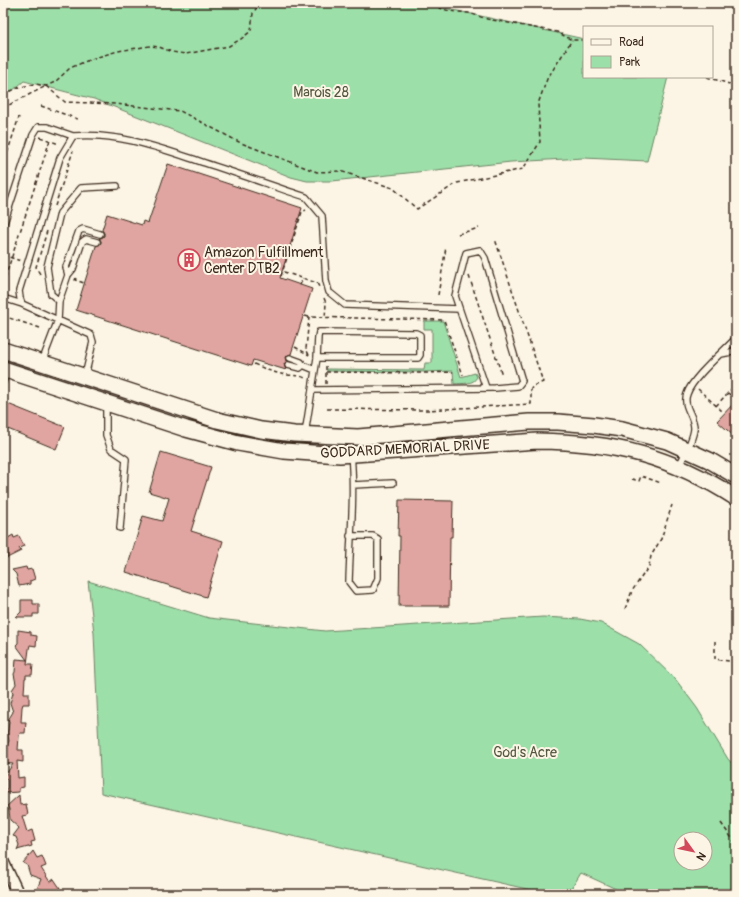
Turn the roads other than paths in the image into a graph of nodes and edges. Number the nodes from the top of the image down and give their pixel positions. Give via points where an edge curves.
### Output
1 (73, 136) junction
2 (117, 186) dead end
3 (5, 216) edge
4 (3, 226) edge
5 (100, 234) dead end
6 (98, 242) dead end
7 (68, 274) junction
8 (3, 298) edge
9 (59, 301) junction
10 (22, 304) junction
11 (459, 309) junction
12 (58, 320) junction
13 (736, 338) edge
14 (3, 350) edge
15 (736, 351) edge
16 (721, 354) junction
17 (290, 358) dead end
18 (317, 358) junction
19 (42, 363) junction
20 (288, 365) dead end
21 (303, 366) junction
22 (315, 370) junction
23 (5, 374) edge
24 (85, 376) junction
25 (486, 388) junction
26 (312, 390) junction
27 (106, 402) junction
28 (305, 435) junction
29 (687, 450) junction
30 (351, 454) junction
31 (679, 466) junction
32 (736, 476) edge
33 (393, 483) dead end
34 (353, 485) junction
35 (736, 498) edge
36 (120, 528) dead end
37 (350, 536) junction
38 (3, 862) edge
39 (18, 894) edge

1 - 3 lane via 47,127 38,127
1 - 10 lane via 60,158 21,284 19,291
1 - 11 lane via 85,135 148,144 306,197 322,216 329,292 345,305
2 - 9 lane via 81,188 60,213 47,267 51,294
3 - 4 lane
5 - 7 lane via 84,229 79,231 66,267
6 - 7 lane via 86,239 82,242 73,269
7 - 9 lane
8 - 10 lane
9 - 12 lane
10 - 12 lane
11 - 25 lane
11 - 25 lane via 455,296 466,253 480,250 485,258 522,381 518,386
12 - 19 lane
12 - 24 lane via 91,335 93,342
13 - 16 lane
14 - 19 main road, GODDARD MEMORIAL DRIVE
15 - 16 lane
16 - 29 lane via 700,374 687,392 685,402 694,429
17 - 21 lane via 301,362
18 - 18 lane via 320,332 420,335 418,358
18 - 22 lane
19 - 24 main road, GODDARD MEMORIAL DRIVE
20 - 21 lane via 300,368
21 - 22 lane
22 - 26 lane
23 - 27 main road, GODDARD MEMORIAL DRIVE
24 - 28 main road, GODDARD MEMORIAL DRIVE via 232,424
25 - 26 lane
26 - 28 lane
27 - 30 main road, GODDARD MEMORIAL DRIVE via 186,429 238,443 284,451
27 - 36 lane via 106,436 111,449 126,459
28 - 29 main road, GODDARD MEMORIAL DRIVE via 358,437 529,422 558,422 622,429
29 - 31 lane
29 - 32 main road, GODDARD MEMORIAL DRIVE
30 - 31 main road, GODDARD MEMORIAL DRIVE via 565,441 629,450
30 - 34 lane
31 - 35 main road, GODDARD MEMORIAL DRIVE
33 - 34 lane
34 - 37 lane
37 - 37 lane via 349,582 356,591 373,590 378,578 378,539 373,536
38 - 39 street

